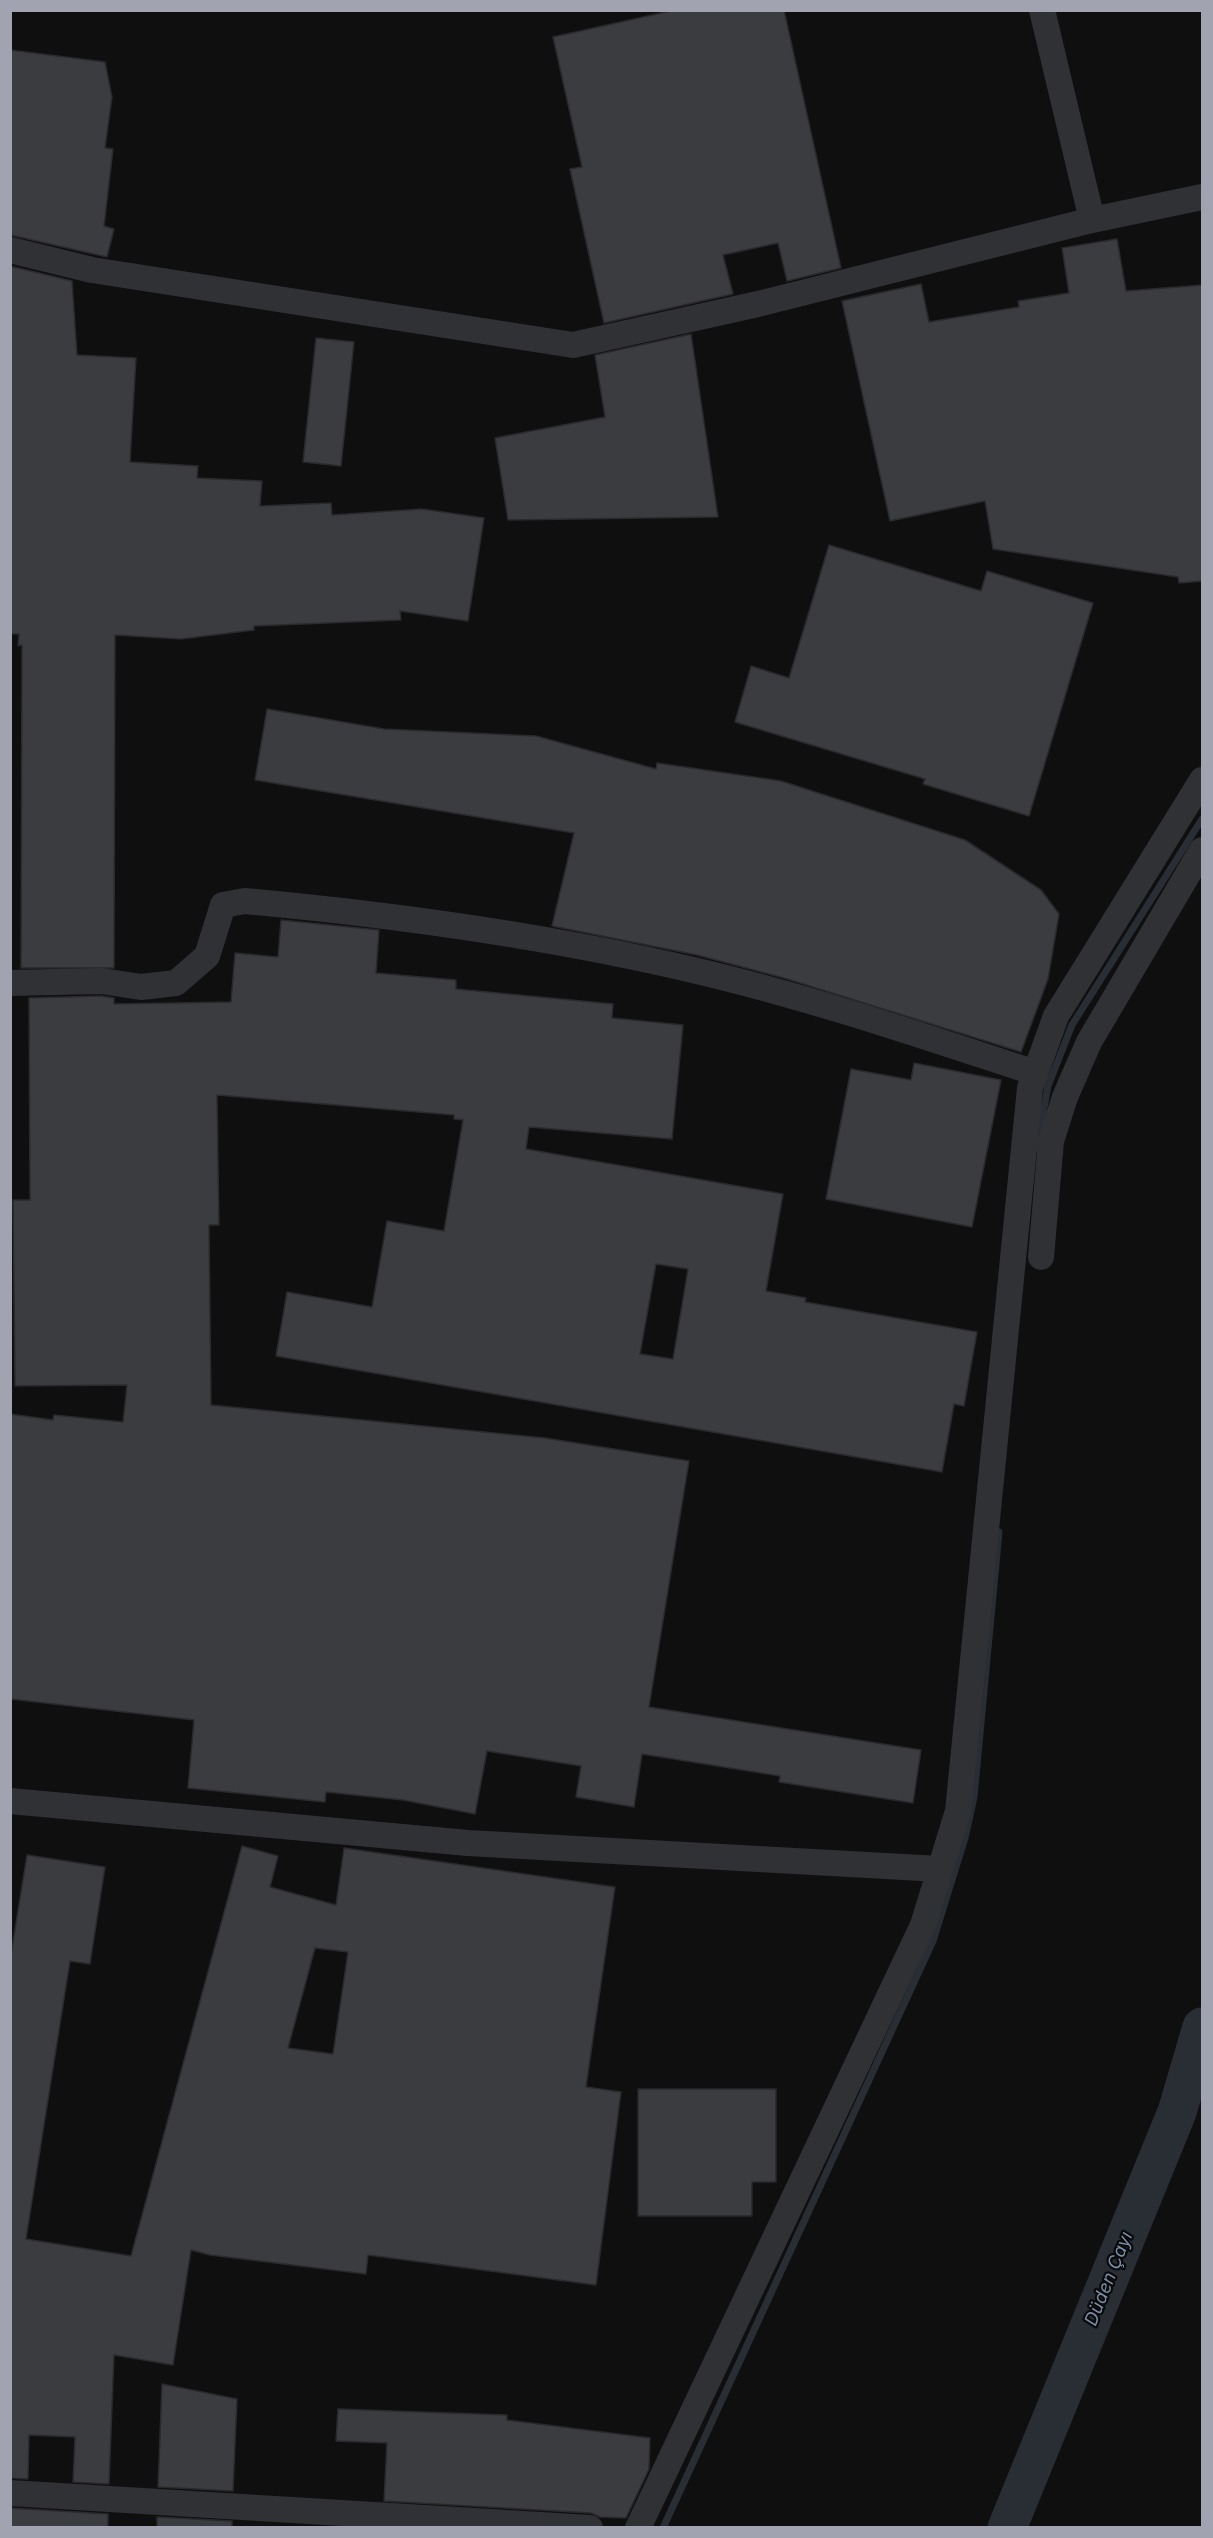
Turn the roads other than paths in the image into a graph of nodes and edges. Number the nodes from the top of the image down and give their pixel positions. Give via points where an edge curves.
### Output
1 (1042, 10) edge
2 (1203, 197) edge
3 (1092, 220) junction
4 (10, 250) edge
5 (1203, 780) edge
6 (1203, 850) edge
7 (1140, 912) junction
8 (10, 983) edge
9 (1036, 1073) junction
10 (1041, 1257) dead end
11 (10, 1801) edge
12 (940, 1869) junction
13 (10, 2493) edge
14 (590, 2528) edge
15 (638, 2528) edge

1 - 3 street
2 - 3 street
3 - 4 street via 758,304 573,345 92,270
5 - 7 street
6 - 7 street
7 - 9 street via 1056,1016
7 - 10 street via 1050,1141
8 - 9 street via 102,981 141,987 176,983 207,956 223,905 245,901 385,914 576,945 684,968 876,1021
9 - 12 street via 1030,1088 1014,1229 958,1811
11 - 12 street via 468,1843
12 - 15 street via 923,1925
13 - 14 street

